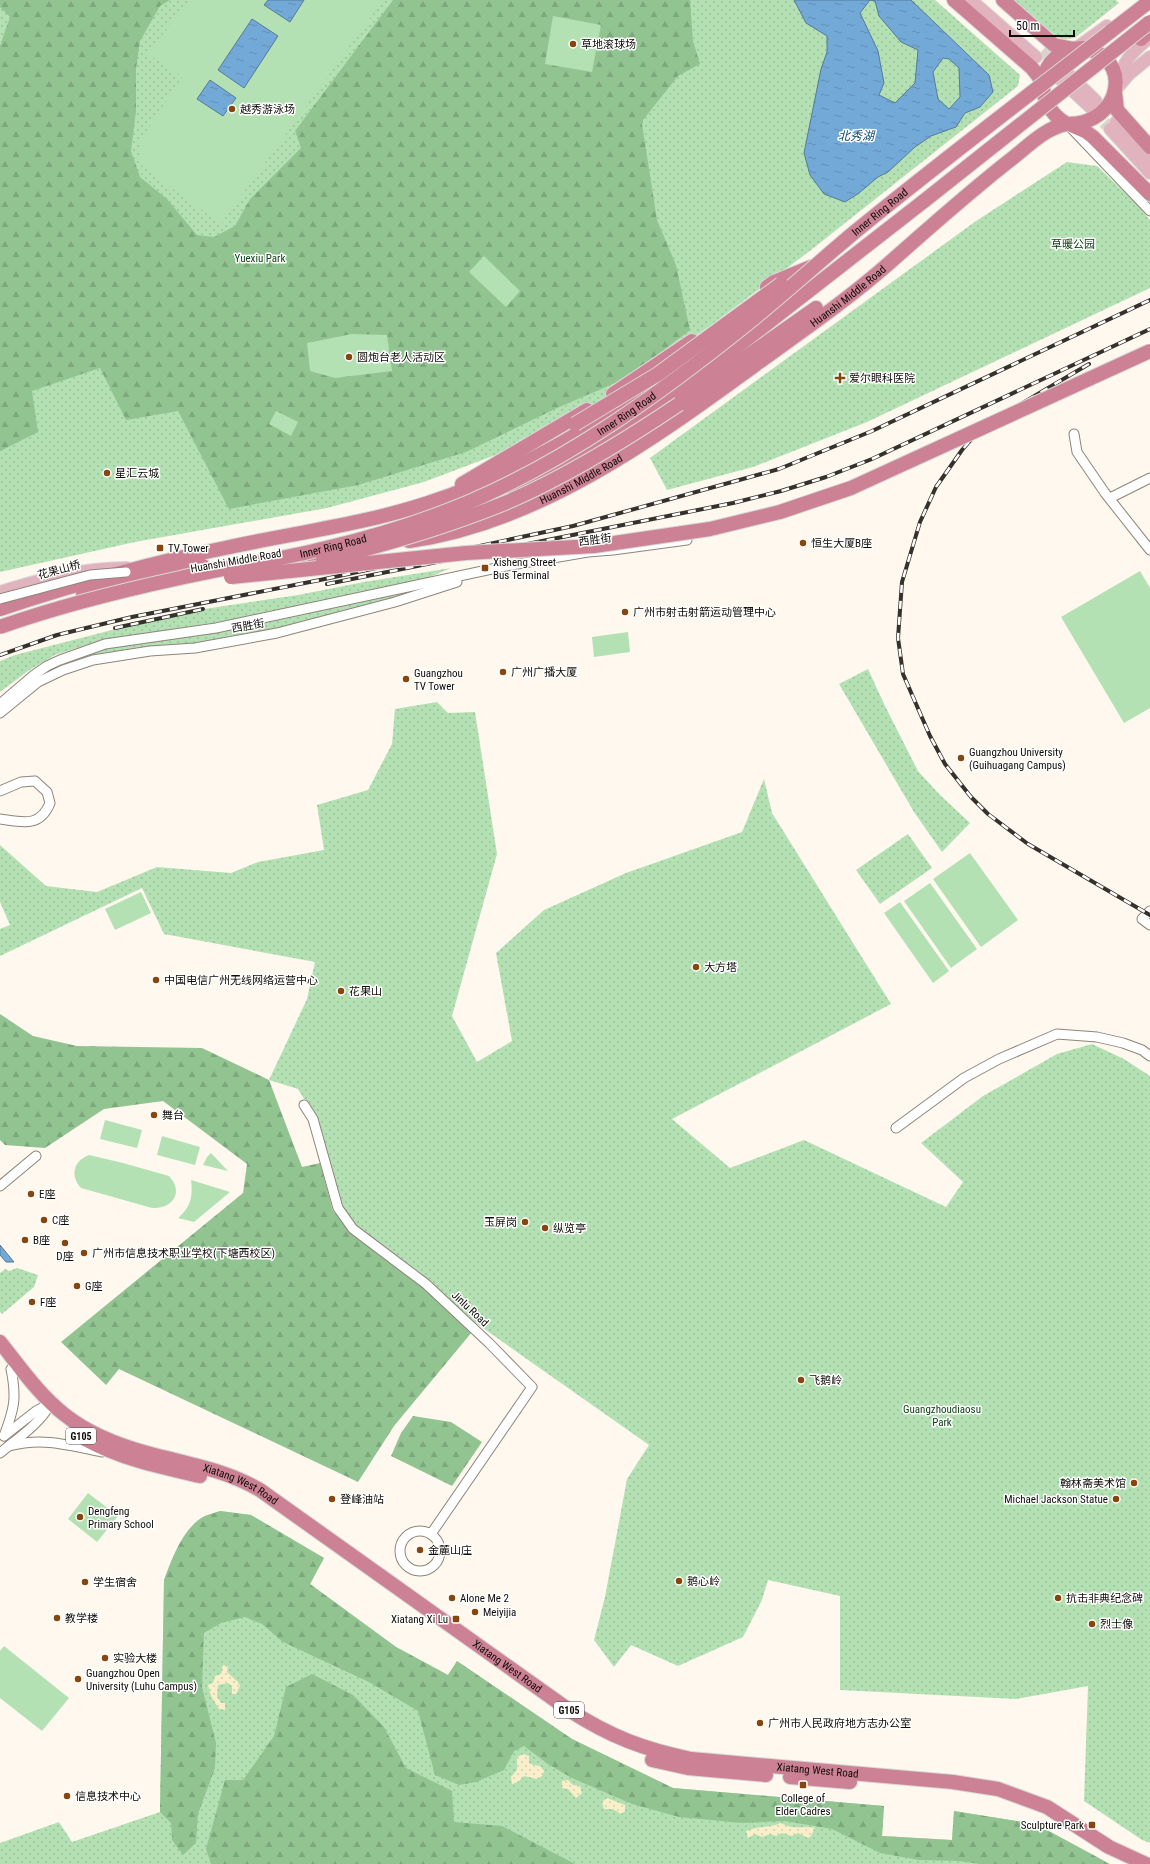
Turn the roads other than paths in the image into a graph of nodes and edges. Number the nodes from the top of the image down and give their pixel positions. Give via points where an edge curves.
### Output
1 (954, 0) edge
2 (971, 0) edge
3 (984, 0) edge
4 (1003, 0) edge
5 (1142, 0) edge
6 (1150, 1) edge
7 (1150, 15) edge
8 (1150, 22) edge
9 (1110, 32) junction
10 (1144, 34) edge
11 (1074, 48) junction
12 (1133, 52) junction
13 (1150, 53) edge
14 (1100, 55) junction
15 (1150, 57) edge
16 (1061, 73) tunnel mouth
17 (1042, 87) junction
18 (1115, 91) junction
19 (1093, 104) tunnel mouth
20 (1067, 124) junction
21 (1150, 147) edge
22 (1150, 161) edge
23 (1150, 173) edge
24 (1150, 194) edge
25 (958, 202) junction
26 (926, 204) junction
27 (1150, 211) edge
28 (856, 231) junction
29 (1150, 351) edge
30 (679, 404) junction
31 (1074, 434) dead end
32 (1150, 478) edge
33 (1110, 498) junction
34 (428, 503) junction
35 (446, 535) junction
36 (366, 538) junction
37 (687, 540) dead end
38 (1150, 550) edge
39 (308, 554) junction
40 (506, 566) junction
41 (140, 568) junction
42 (126, 572) junction
43 (231, 577) junction
44 (0, 592) edge
45 (0, 599) edge
46 (0, 610) edge
47 (0, 620) edge
48 (0, 627) edge
49 (0, 634) edge
50 (0, 704) edge
51 (0, 713) edge
52 (0, 791) edge
53 (0, 819) edge
54 (1150, 911) edge
55 (1150, 925) edge
56 (1150, 1056) edge
57 (304, 1105) dead end
58 (896, 1128) dead end
59 (36, 1156) dead end
60 (0, 1186) edge
61 (0, 1342) edge
62 (0, 1356) edge
63 (12, 1369) junction
64 (47, 1407) junction
65 (2, 1438) edge
66 (9, 1446) junction
67 (0, 1453) edge
68 (118, 1455) junction
69 (431, 1534) junction
70 (1122, 1864) edge
71 (1146, 1864) edge

1 - 17 highway via 1032,68 1039,77
2 - 3 main road via 1039,54
4 - 11 highway via 1054,45
5 - 9 highway
5 - 11 main road
6 - 9 highway, Inner Ring Road
7 - 10 main road
8 - 26 highway, bridge
9 - 28 highway, Inner Ring Road, bridge
10 - 12 main road
10 - 12 main road via 1130,45
10 - 14 main road
10 - 26 highway, Inner Ring Road
11 - 14 highway via 1086,49
11 - 17 highway via 1051,61 1044,73
12 - 13 main road via 1142,56
12 - 18 main road via 1123,65
14 - 18 highway via 1108,62 1113,72
15 - 18 main road via 1129,74
16 - 19 main road
17 - 20 highway via 1048,104
17 - 34 highway via 812,266 774,282 606,398
18 - 20 highway via 1110,104 1098,115 1086,121
18 - 21 highway via 1117,110
20 - 24 highway via 1093,137
20 - 25 highway, Huanshi Middle Road via 1058,126 1039,138
20 - 27 street
22 - 23 main road via 1113,125
25 - 30 highway, Inner Ring Road via 775,338
25 - 35 highway, Huanshi Middle Road via 856,290 658,435 607,466 549,495 504,516
26 - 30 highway, Inner Ring Road
26 - 36 highway via 686,385 605,441 545,476 497,499 428,524
28 - 34 highway, bridge via 658,374 461,488
28 - 48 highway, Inner Ring Road, bridge via 750,321 629,413 552,461 494,491 440,513 357,540 302,554 130,589
29 - 43 highway, bridge via 851,488 780,512 710,529 594,546 466,553
30 - 43 highway, Inner Ring Road, bridge via 623,441 565,473 506,502 470,516 424,533 364,550
31 - 33 street via 1077,452
32 - 33 street
33 - 38 street
34 - 41 highway, Huanshi Middle Road via 382,517 238,545
35 - 36 highway, Huanshi Middle Road via 398,541
35 - 39 highway via 372,552
36 - 39 highway, Huanshi Middle Road
37 - 40 street, 西胜街 via 588,552
39 - 47 highway, Huanshi Middle Road via 156,576 63,600
39 - 49 highway via 80,608
40 - 50 street, 西胜街 via 216,628 105,644 47,666
40 - 51 street, 西胜街 via 395,602 277,633 195,648 150,651 93,660 38,682
41 - 42 highway, Huanshi Middle Road
41 - 44 main road via 71,572
42 - 45 street, 花果山桥, bridge via 90,575
42 - 46 highway, Huanshi Middle Road
43 - 49 highway, Inner Ring Road via 125,599
52 - 53 street via 21,782 35,781 47,792 50,803 44,814 28,823
54 - 55 street via 1142,919
56 - 58 street via 1123,1043 1097,1037 1057,1034 999,1059 964,1078
57 - 69 street, Jinlu Road via 313,1119 338,1208 353,1229 426,1284 532,1387
59 - 60 street
61 - 64 highway, Xiatang West Road / G105
62 - 63 highway, Xiatang West Road / G105
63 - 64 highway, Xiatang West Road / G105
63 - 65 street via 15,1405
64 - 65 street
64 - 66 street via 35,1424
64 - 68 highway, Xiatang West Road / G105 via 80,1436
64 - 71 highway, Xiatang West Road / G105 via 108,1440 146,1453 214,1469 254,1486 570,1710 624,1741 691,1759 953,1782 998,1789 1047,1807 1109,1847
66 - 67 street
66 - 68 street via 44,1441
68 - 70 highway, Xiatang West Road / G105 via 221,1481 259,1500 561,1715 594,1736 632,1754 674,1766 709,1771 938,1789 988,1796 1042,1815
69 - 69 street via 439,1544 436,1562 425,1570 412,1569 400,1554 403,1541 412,1532 425,1531

